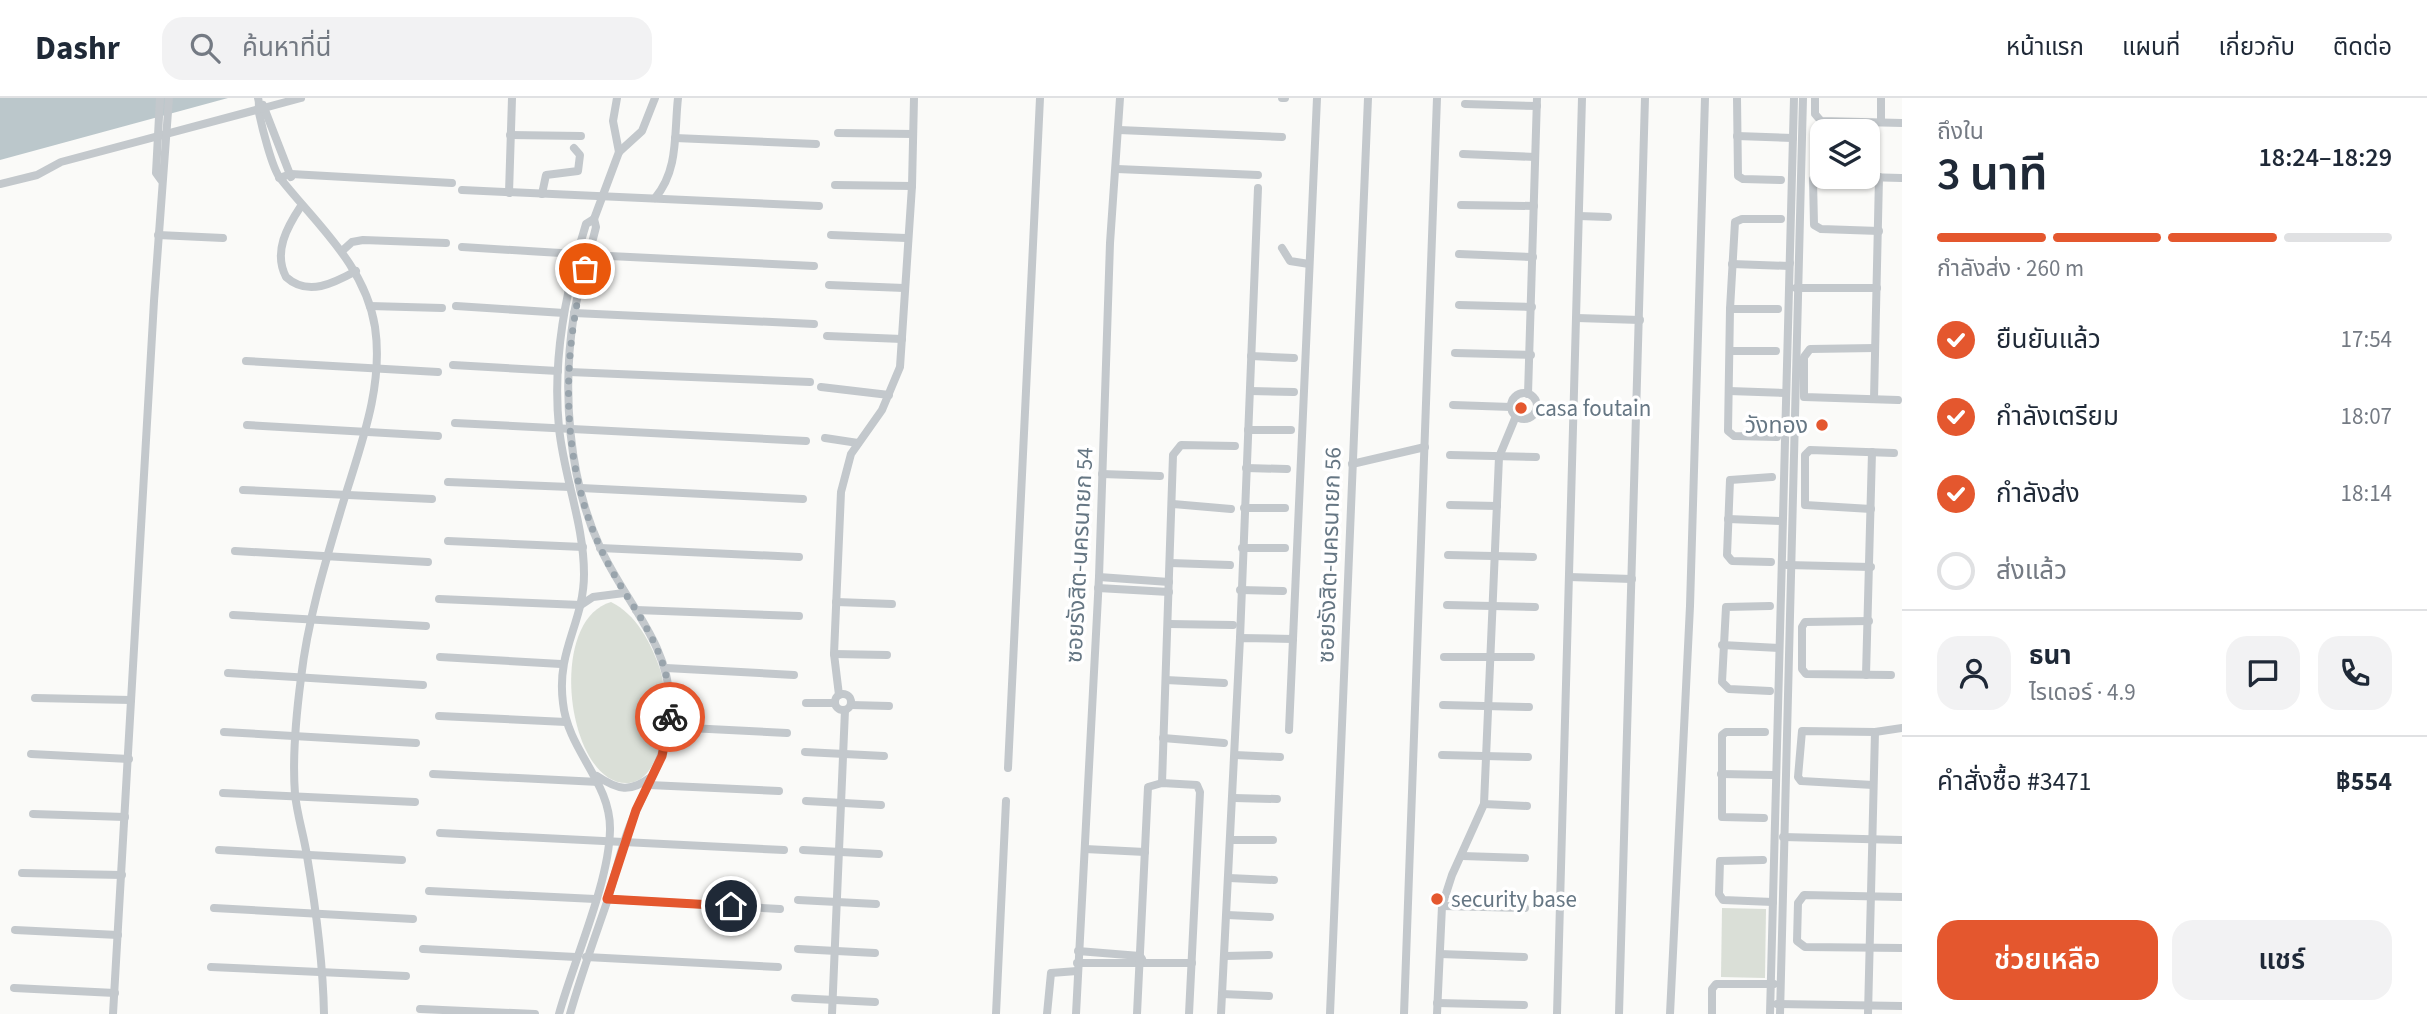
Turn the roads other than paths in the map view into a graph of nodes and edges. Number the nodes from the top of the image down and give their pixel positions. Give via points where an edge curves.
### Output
1 (160, 98) edge
2 (169, 98) edge
3 (301, 98) edge
4 (512, 98) edge
5 (617, 98) edge
6 (655, 98) edge
7 (678, 98) edge
8 (914, 98) edge
9 (1040, 98) edge
10 (1121, 98) edge
11 (1317, 98) edge
12 (1368, 98) edge
13 (1437, 98) edge
14 (1582, 98) edge
15 (1645, 98) edge
16 (1705, 98) edge
17 (1737, 98) edge
18 (1794, 98) edge
19 (1803, 98) edge
20 (1815, 98) edge
21 (1881, 98) edge
22 (1537, 102) edge
23 (1465, 104) dead end
24 (261, 105) edge
25 (163, 120) junction
26 (1881, 122) junction
27 (1902, 123) edge
28 (1119, 130) junction
29 (838, 133) dead end
30 (913, 134) junction
31 (162, 135) junction
32 (510, 135) junction
33 (581, 136) dead end
34 (1737, 136) junction
35 (1282, 137) dead end
36 (675, 138) junction
37 (1793, 138) junction
38 (816, 144) dead end
39 (574, 148) dead end
40 (619, 152) junction
41 (1463, 154) dead end
42 (1535, 157) junction
43 (1117, 169) junction
44 (291, 174) junction
45 (1258, 175) dead end
46 (1880, 177) edge
47 (279, 178) junction
48 (1901, 178) edge
49 (1781, 180) dead end
50 (452, 183) dead end
51 (0, 184) edge
52 (835, 185) dead end
53 (912, 186) junction
54 (291, 187) junction
55 (1258, 188) dead end
56 (1813, 189) edge
57 (1879, 189) edge
58 (462, 190) dead end
59 (509, 192) junction
60 (542, 194) junction
61 (604, 197) junction
62 (655, 198) junction
63 (1461, 205) dead end
64 (302, 206) junction
65 (819, 206) dead end
66 (1534, 206) junction
67 (1579, 216) junction
68 (1608, 217) dead end
69 (594, 219) junction
70 (1781, 219) dead end
71 (1879, 231) junction
72 (158, 235) junction
73 (831, 235) dead end
74 (223, 238) dead end
75 (906, 238) junction
76 (446, 243) dead end
77 (1800, 243) junction
78 (462, 247) dead end
79 (1282, 248) dead end
80 (342, 251) junction
81 (577, 254) junction
82 (1459, 254) dead end
83 (589, 255) junction
84 (1533, 257) junction
85 (1309, 264) junction
86 (1732, 264) junction
87 (814, 266) dead end
88 (1789, 266) junction
89 (356, 271) junction
90 (829, 285) dead end
91 (904, 288) junction
92 (1788, 288) junction
93 (1799, 288) junction
94 (1877, 288) junction
95 (1459, 305) dead end
96 (370, 306) junction
97 (456, 306) dead end
98 (1532, 307) junction
99 (442, 308) dead end
100 (1730, 309) junction
101 (1778, 309) dead end
102 (564, 313) junction
103 (574, 313) junction
104 (1577, 318) junction
105 (1640, 320) junction
106 (814, 324) dead end
107 (827, 336) dead end
108 (902, 339) junction
109 (1875, 348) junction
110 (1730, 351) junction
111 (1776, 351) dead end
112 (1455, 353) dead end
113 (1531, 355) junction
114 (1251, 356) junction
115 (1294, 358) dead end
116 (246, 361) dead end
117 (453, 365) dead end
118 (377, 369) junction
119 (558, 371) junction
120 (438, 372) dead end
121 (569, 372) junction
122 (810, 382) dead end
123 (821, 387) dead end
124 (1250, 391) junction
125 (1729, 391) junction
126 (1294, 392) dead end
127 (1785, 393) junction
128 (1528, 394) junction
129 (889, 395) junction
130 (1874, 399) junction
131 (1898, 400) dead end
132 (1453, 405) dead end
133 (1511, 407) junction
134 (1516, 416) junction
135 (455, 423) dead end
136 (247, 425) dead end
137 (559, 428) junction
138 (571, 429) junction
139 (1248, 430) junction
140 (1291, 430) dead end
141 (365, 431) junction
142 (438, 436) dead end
143 (825, 438) dead end
144 (1777, 438) dead end
145 (806, 440) dead end
146 (858, 443) junction
147 (1235, 446) dead end
148 (1425, 447) junction
149 (1872, 452) junction
150 (1894, 453) dead end
151 (1450, 455) dead end
152 (1499, 457) junction
153 (1536, 457) dead end
154 (1352, 464) junction
155 (1246, 468) junction
156 (1287, 469) dead end
157 (1102, 474) junction
158 (1160, 476) dead end
159 (1772, 477) dead end
160 (448, 482) dead end
161 (570, 487) junction
162 (581, 488) junction
163 (243, 490) dead end
164 (345, 494) junction
165 (432, 499) dead end
166 (803, 499) dead end
167 (1172, 504) junction
168 (1450, 505) dead end
169 (1497, 506) junction
170 (1244, 508) junction
171 (1285, 508) dead end
172 (1231, 509) dead end
173 (1871, 509) junction
174 (1728, 519) junction
175 (1782, 522) junction
176 (448, 541) dead end
177 (583, 547) junction
178 (600, 548) junction
179 (1242, 548) junction
180 (1285, 548) dead end
181 (235, 551) dead end
182 (1447, 555) dead end
183 (327, 557) junction
184 (799, 557) dead end
185 (1494, 557) junction
186 (1533, 557) dead end
187 (428, 562) dead end
188 (1770, 562) dead end
189 (1170, 563) junction
190 (1230, 565) dead end
191 (1781, 565) junction
192 (1793, 565) junction
193 (1871, 567) junction
194 (1099, 577) junction
195 (1569, 577) junction
196 (1632, 579) junction
197 (1169, 582) junction
198 (1098, 588) junction
199 (1240, 590) junction
200 (1283, 591) dead end
201 (1169, 592) junction
202 (624, 593) junction
203 (439, 599) dead end
204 (836, 601) junction
205 (892, 604) dead end
206 (581, 605) junction
207 (1447, 605) dead end
208 (1770, 606) dead end
209 (1490, 607) junction
210 (1535, 607) dead end
211 (636, 610) junction
212 (233, 615) dead end
213 (799, 616) dead end
214 (311, 619) junction
215 (1869, 621) junction
216 (1169, 624) junction
217 (1233, 625) dead end
218 (426, 626) dead end
219 (1240, 638) junction
220 (1293, 639) junction
221 (1722, 645) junction
222 (1779, 648) junction
223 (834, 654) junction
224 (887, 655) dead end
225 (1444, 656) dead end
226 (440, 657) dead end
227 (1489, 657) junction
228 (1531, 657) dead end
229 (561, 664) junction
230 (666, 668) junction
231 (228, 673) dead end
232 (794, 675) dead end
233 (1866, 675) junction
234 (1891, 676) dead end
235 (301, 677) junction
236 (1166, 680) junction
237 (1224, 683) dead end
238 (423, 685) dead end
239 (1770, 691) dead end
240 (36, 698) dead end
241 (837, 699) junction
242 (131, 700) junction
243 (807, 703) dead end
244 (1443, 705) dead end
245 (1488, 705) junction
246 (889, 706) dead end
247 (1529, 707) dead end
248 (848, 708) junction
249 (439, 716) dead end
250 (566, 722) junction
251 (669, 727) junction
252 (1902, 728) edge
253 (1289, 730) dead end
254 (223, 732) dead end
255 (1765, 732) dead end
256 (1875, 732) junction
257 (787, 733) dead end
258 (295, 736) junction
259 (1163, 738) junction
260 (416, 743) dead end
261 (1224, 743) dead end
262 (805, 752) dead end
263 (31, 754) dead end
264 (844, 754) junction
265 (1236, 755) junction
266 (1442, 755) dead end
267 (1485, 755) junction
268 (884, 756) dead end
269 (1280, 757) dead end
270 (1528, 757) dead end
271 (129, 759) junction
272 (1008, 768) dead end
273 (433, 774) dead end
274 (1721, 774) junction
275 (1774, 775) junction
276 (596, 778) junction
277 (651, 780) junction
278 (1162, 783) junction
279 (1873, 785) junction
280 (779, 792) dead end
281 (223, 793) dead end
282 (295, 796) junction
283 (1234, 798) junction
284 (1277, 799) dead end
285 (806, 801) dead end
286 (1006, 801) dead end
287 (415, 802) dead end
288 (843, 803) junction
289 (1483, 804) junction
290 (881, 805) dead end
291 (1527, 806) dead end
292 (33, 814) dead end
293 (125, 817) junction
294 (1764, 818) dead end
295 (440, 833) dead end
296 (1774, 837) junction
297 (1785, 838) junction
298 (1872, 839) junction
299 (1231, 840) junction
300 (1902, 840) edge
301 (610, 841) junction
302 (1273, 841) dead end
303 (624, 842) junction
304 (1085, 849) junction
305 (219, 850) dead end
306 (783, 850) dead end
307 (803, 850) dead end
308 (840, 852) junction
309 (1145, 852) junction
310 (307, 854) junction
311 (879, 854) dead end
312 (1462, 856) junction
313 (1525, 858) dead end
314 (402, 860) dead end
315 (1763, 860) dead end
316 (22, 873) dead end
317 (122, 875) junction
318 (1229, 878) junction
319 (1274, 880) dead end
320 (429, 891) dead end
321 (1871, 896) junction
322 (1902, 897) edge
323 (595, 899) junction
324 (607, 899) junction
325 (798, 900) dead end
326 (838, 902) junction
327 (1773, 902) junction
328 (876, 904) dead end
329 (1442, 906) junction
330 (214, 908) dead end
331 (1525, 908) dead end
332 (780, 909) dead end
333 (316, 913) junction
334 (1227, 915) junction
335 (1270, 916) dead end
336 (413, 919) dead end
337 (15, 930) dead end
338 (118, 935) junction
339 (1869, 947) junction
340 (423, 948) dead end
341 (1902, 948) edge
342 (798, 949) dead end
343 (835, 951) junction
344 (1078, 951) junction
345 (875, 953) dead end
346 (1440, 954) junction
347 (1269, 955) dead end
348 (1225, 956) junction
349 (576, 957) junction
350 (586, 957) junction
351 (1524, 957) dead end
352 (1141, 960) junction
353 (1192, 963) junction
354 (211, 967) dead end
355 (778, 967) dead end
356 (1077, 967) junction
357 (323, 973) junction
358 (406, 976) dead end
359 (1771, 984) junction
360 (1781, 984) junction
361 (14, 988) dead end
362 (115, 993) junction
363 (1222, 994) junction
364 (1269, 996) dead end
365 (795, 998) dead end
366 (832, 1000) junction
367 (875, 1002) dead end
368 (1437, 1003) junction
369 (1770, 1004) junction
370 (1780, 1004) junction
371 (1524, 1005) dead end
372 (1902, 1006) edge
373 (419, 1009) dead end
374 (1868, 1010) edge
375 (113, 1014) edge
376 (324, 1014) edge
377 (535, 1014) edge
378 (559, 1014) edge
379 (570, 1014) edge
380 (832, 1014) edge
381 (996, 1014) edge
382 (1047, 1014) edge
383 (1076, 1014) edge
384 (1137, 1014) edge
385 (1189, 1014) edge
386 (1222, 1014) edge
387 (1330, 1014) edge
388 (1404, 1014) edge
389 (1437, 1014) edge
390 (1557, 1014) edge
391 (1619, 1014) edge
392 (1670, 1014) edge
393 (1712, 1014) edge
394 (1770, 1014) edge
395 (1780, 1014) edge

1 - 25 street
2 - 25 street
3 - 24 street
4 - 32 street
5 - 40 street via 613,130
6 - 40 street via 642,131
7 - 36 street
8 - 30 street
9 - 272 street
10 - 28 street, ซอยรังสิต-นครนายก 54
11 - 85 street
12 - 154 street, ซอยรังสิต-นครนายก 56
13 - 148 street
14 - 67 street
15 - 105 street
16 - 392 street via 1690,620
17 - 34 street
18 - 37 street
19 - 77 street
20 - 26 street via 1815,114 1821,121
21 - 26 street
22 - 23 street
22 - 42 street
24 - 31 street
24 - 44 street
24 - 47 street
25 - 31 street
26 - 27 street
28 - 35 street
28 - 43 street, ซอยรังสิต-นครนายก 54
29 - 30 street
30 - 53 street
31 - 51 street
31 - 72 street via 166,173 161,180
32 - 33 street
32 - 59 street
34 - 37 street
34 - 49 street via 1739,178
36 - 38 street
36 - 62 street via 668,180
37 - 88 street
39 - 60 street via 580,155 578,171 546,175
40 - 61 street
41 - 42 street
42 - 66 street
43 - 45 street
43 - 157 street, ซอยรังสิต-นครนายก 54
44 - 47 street
44 - 50 street
44 - 54 street
46 - 48 street
47 - 54 street
52 - 53 street
53 - 75 street
54 - 64 street
55 - 114 street
56 - 71 street via 1814,225
57 - 71 street
58 - 59 street
59 - 60 street
60 - 61 street
61 - 62 street
61 - 69 street
62 - 65 street
63 - 66 street
64 - 80 street
64 - 89 street via 282,245 286,277 301,286 316,287
66 - 84 street
67 - 68 street
67 - 104 street
69 - 81 street via 586,224
69 - 83 street
70 - 86 street via 1735,222
71 - 94 street
72 - 74 street
72 - 242 street
73 - 75 street
75 - 91 street
76 - 80 street via 363,240
77 - 88 street
77 - 93 street
78 - 81 street
79 - 85 street via 1290,261
80 - 89 street
81 - 102 street
82 - 84 street
83 - 87 street
83 - 103 street
84 - 98 street
85 - 220 street
86 - 88 street
86 - 100 street
88 - 92 street
89 - 96 street
90 - 91 street
91 - 108 street
92 - 93 street
92 - 127 street
93 - 94 street
93 - 192 street
94 - 109 street
95 - 98 street
96 - 99 street
96 - 118 street
97 - 102 street
98 - 113 street
100 - 101 street
100 - 110 street
102 - 119 street
103 - 106 street
103 - 121 street
104 - 105 street
104 - 195 street
105 - 196 street
107 - 108 street
108 - 129 street via 900,368
109 - 130 street
109 - 130 street via 1810,349 1804,357 1804,397
110 - 111 street
110 - 125 street
112 - 113 street
113 - 128 street
114 - 115 street
114 - 124 street
116 - 118 street
117 - 119 street
118 - 120 street
118 - 141 street
119 - 137 street
121 - 122 street
121 - 138 street
123 - 129 street
124 - 126 street
124 - 139 street
125 - 127 street
125 - 144 street via 1730,434
127 - 175 street
128 - 133 street via 1516,396
128 - 134 street via 1537,403 1535,412 1525,419
129 - 146 street
130 - 131 street
132 - 133 street
133 - 134 street
134 - 152 street
135 - 137 street
136 - 141 street
137 - 138 street
137 - 161 street
138 - 145 street
138 - 162 street
139 - 140 street
139 - 155 street
141 - 142 street
141 - 164 street
143 - 146 street
146 - 204 street via 843,482
147 - 167 street via 1181,445 1176,449
148 - 154 street
148 - 388 street
149 - 150 street
149 - 173 street
149 - 173 street via 1810,450 1805,455 1805,505
151 - 152 street
152 - 153 street
152 - 169 street
154 - 387 street, ซอยรังสิต-นครนายก 56
155 - 156 street
155 - 170 street
157 - 158 street
157 - 194 street, ซอยรังสิต-นครนายก 54
159 - 174 street via 1730,480
160 - 161 street
161 - 177 street
162 - 166 street
162 - 178 street
163 - 164 street
164 - 165 street
164 - 183 street
167 - 172 street
167 - 189 street
168 - 169 street
169 - 185 street
170 - 171 street
170 - 179 street
173 - 193 street
174 - 175 street
174 - 188 street via 1728,559
175 - 191 street
176 - 177 street
177 - 206 street
178 - 184 street
178 - 202 street
179 - 180 street
179 - 199 street
181 - 183 street
182 - 185 street
183 - 187 street
183 - 214 street
185 - 186 street
185 - 209 street
189 - 190 street
189 - 197 street
191 - 192 street
191 - 222 street
192 - 193 street
192 - 297 street
193 - 215 street
194 - 197 street
194 - 198 street, ซอยรังสิต-นครนายก 54
195 - 196 street
195 - 390 street
196 - 391 street
197 - 201 street
198 - 201 street
198 - 304 street, ซอยรังสิต-นครนายก 54
199 - 200 street
199 - 219 street
201 - 216 street
202 - 206 street via 593,597
202 - 211 street
203 - 206 street
204 - 205 street
204 - 223 street
206 - 229 street
207 - 209 street
208 - 221 street via 1726,607
209 - 210 street
209 - 227 street
211 - 213 street
211 - 230 street
212 - 214 street
214 - 218 street
214 - 235 street
215 - 233 street
215 - 233 street via 1805,622 1802,627 1803,673
216 - 217 street
216 - 236 street
219 - 220 street
219 - 265 street
220 - 253 street
221 - 222 street
221 - 239 street via 1723,687
222 - 275 street
223 - 224 street
223 - 241 street
225 - 227 street
226 - 229 street
227 - 228 street
227 - 245 street
229 - 250 street
230 - 232 street
230 - 251 street
231 - 235 street
233 - 234 street
235 - 238 street
235 - 258 street
236 - 237 street
236 - 259 street
240 - 242 street
241 - 243 street
241 - 248 street via 837,708
241 - 248 street via 850,698
242 - 271 street
244 - 245 street
245 - 247 street
245 - 267 street
246 - 248 street
248 - 264 street
249 - 250 street
250 - 276 street via 572,741
251 - 257 street
251 - 277 street
252 - 256 street
254 - 258 street
255 - 274 street via 1723,733
256 - 279 street
256 - 279 street via 1808,729 1799,737 1801,781
258 - 260 street
258 - 282 street
259 - 261 street
259 - 278 street
262 - 264 street
263 - 271 street
264 - 268 street
264 - 288 street
265 - 269 street
265 - 283 street
266 - 267 street
267 - 270 street
267 - 289 street
271 - 293 street
273 - 276 street
274 - 275 street
274 - 294 street via 1722,817
275 - 296 street
276 - 277 street via 624,789
276 - 301 street via 609,813
277 - 280 street
277 - 303 street
278 - 309 street via 1148,787
278 - 353 street via 1197,785 1200,792
279 - 298 street
281 - 282 street
282 - 287 street
282 - 310 street
283 - 284 street
283 - 299 street
285 - 288 street
286 - 381 street
288 - 290 street
288 - 308 street
289 - 291 street
289 - 312 street
292 - 293 street
293 - 317 street
295 - 301 street
296 - 297 street
296 - 327 street
297 - 298 street
297 - 360 street
298 - 300 street
298 - 321 street
299 - 302 street
299 - 318 street
301 - 303 street
301 - 323 street
303 - 306 street
303 - 324 street
304 - 309 street
304 - 344 street, ซอยรังสิต-นครนายก 54
305 - 310 street
307 - 308 street
308 - 311 street
308 - 326 street
309 - 352 street
310 - 314 street
310 - 333 street
312 - 313 street
312 - 329 street
315 - 327 street via 1720,861 1718,894 1723,900
316 - 317 street
317 - 338 street
318 - 319 street
318 - 334 street
320 - 323 street
321 - 322 street
321 - 339 street
321 - 339 street via 1804,895 1798,903 1800,946
323 - 349 street
324 - 332 street
324 - 350 street
325 - 326 street
326 - 328 street
326 - 343 street
327 - 359 street
329 - 331 street
329 - 346 street
330 - 333 street
333 - 336 street
333 - 357 street
334 - 335 street
334 - 348 street
337 - 338 street
338 - 362 street
339 - 341 street
339 - 374 street
340 - 349 street
342 - 343 street
343 - 345 street
343 - 366 street
344 - 352 street
344 - 356 street, ซอยรังสิต-นครนายก 54
346 - 351 street
346 - 368 street
347 - 348 street
348 - 363 street
349 - 378 street
350 - 355 street
350 - 379 street
352 - 353 street
352 - 356 street
352 - 384 street
353 - 385 street
354 - 357 street
356 - 382 street via 1051,973
356 - 383 street, ซอยรังสิต-นครนายก 54
357 - 358 street
357 - 376 street
359 - 360 street
359 - 369 street
359 - 393 street via 1716,984
360 - 370 street
361 - 362 street
362 - 375 street
363 - 364 street
363 - 386 street
365 - 366 street
366 - 367 street
366 - 380 street
368 - 371 street
368 - 389 street
369 - 370 street
369 - 394 street
370 - 374 street
370 - 395 street
372 - 374 street
373 - 377 street

